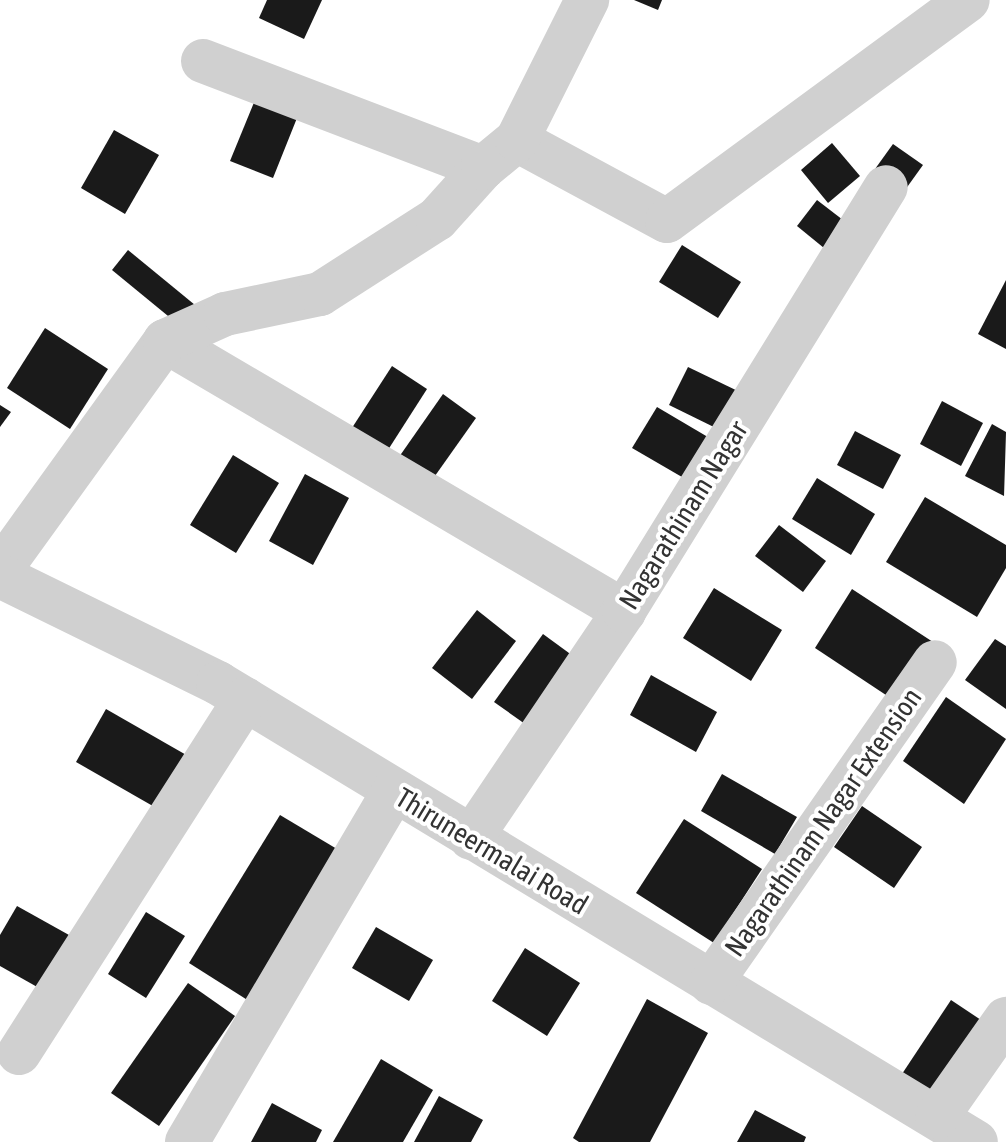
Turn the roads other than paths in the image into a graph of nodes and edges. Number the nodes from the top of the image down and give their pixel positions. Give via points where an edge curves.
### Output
1 (587, 0) edge
2 (968, 0) edge
3 (203, 61) dead end
4 (517, 140) junction
5 (483, 168) junction
6 (886, 187) dead end
7 (165, 341) junction
8 (0, 570) edge
9 (0, 576) edge
10 (624, 611) junction
11 (935, 662) dead end
12 (245, 699) junction
13 (394, 791) junction
14 (471, 838) junction
15 (711, 983) junction
16 (1006, 1019) edge
17 (19, 1053) dead end
18 (937, 1117) junction
19 (187, 1142) edge
20 (976, 1142) edge

1 - 4 street
2 - 4 street via 667,221
3 - 5 street
4 - 5 street
5 - 7 street via 437,219 320,294 225,314
6 - 10 street, Nagarathinam Nagar
7 - 8 street
7 - 10 street
9 - 12 street, Thiruneermalai Road
10 - 14 street, Nagarathinam Nagar
11 - 15 street, Nagarathinam Nagar Extension
12 - 13 street, Thiruneermalai Road
12 - 17 street
13 - 14 street, Thiruneermalai Road
13 - 19 street
14 - 15 street, Thiruneermalai Road
15 - 18 street, Thiruneermalai Road
16 - 18 street
18 - 20 street, Thiruneermalai Road

